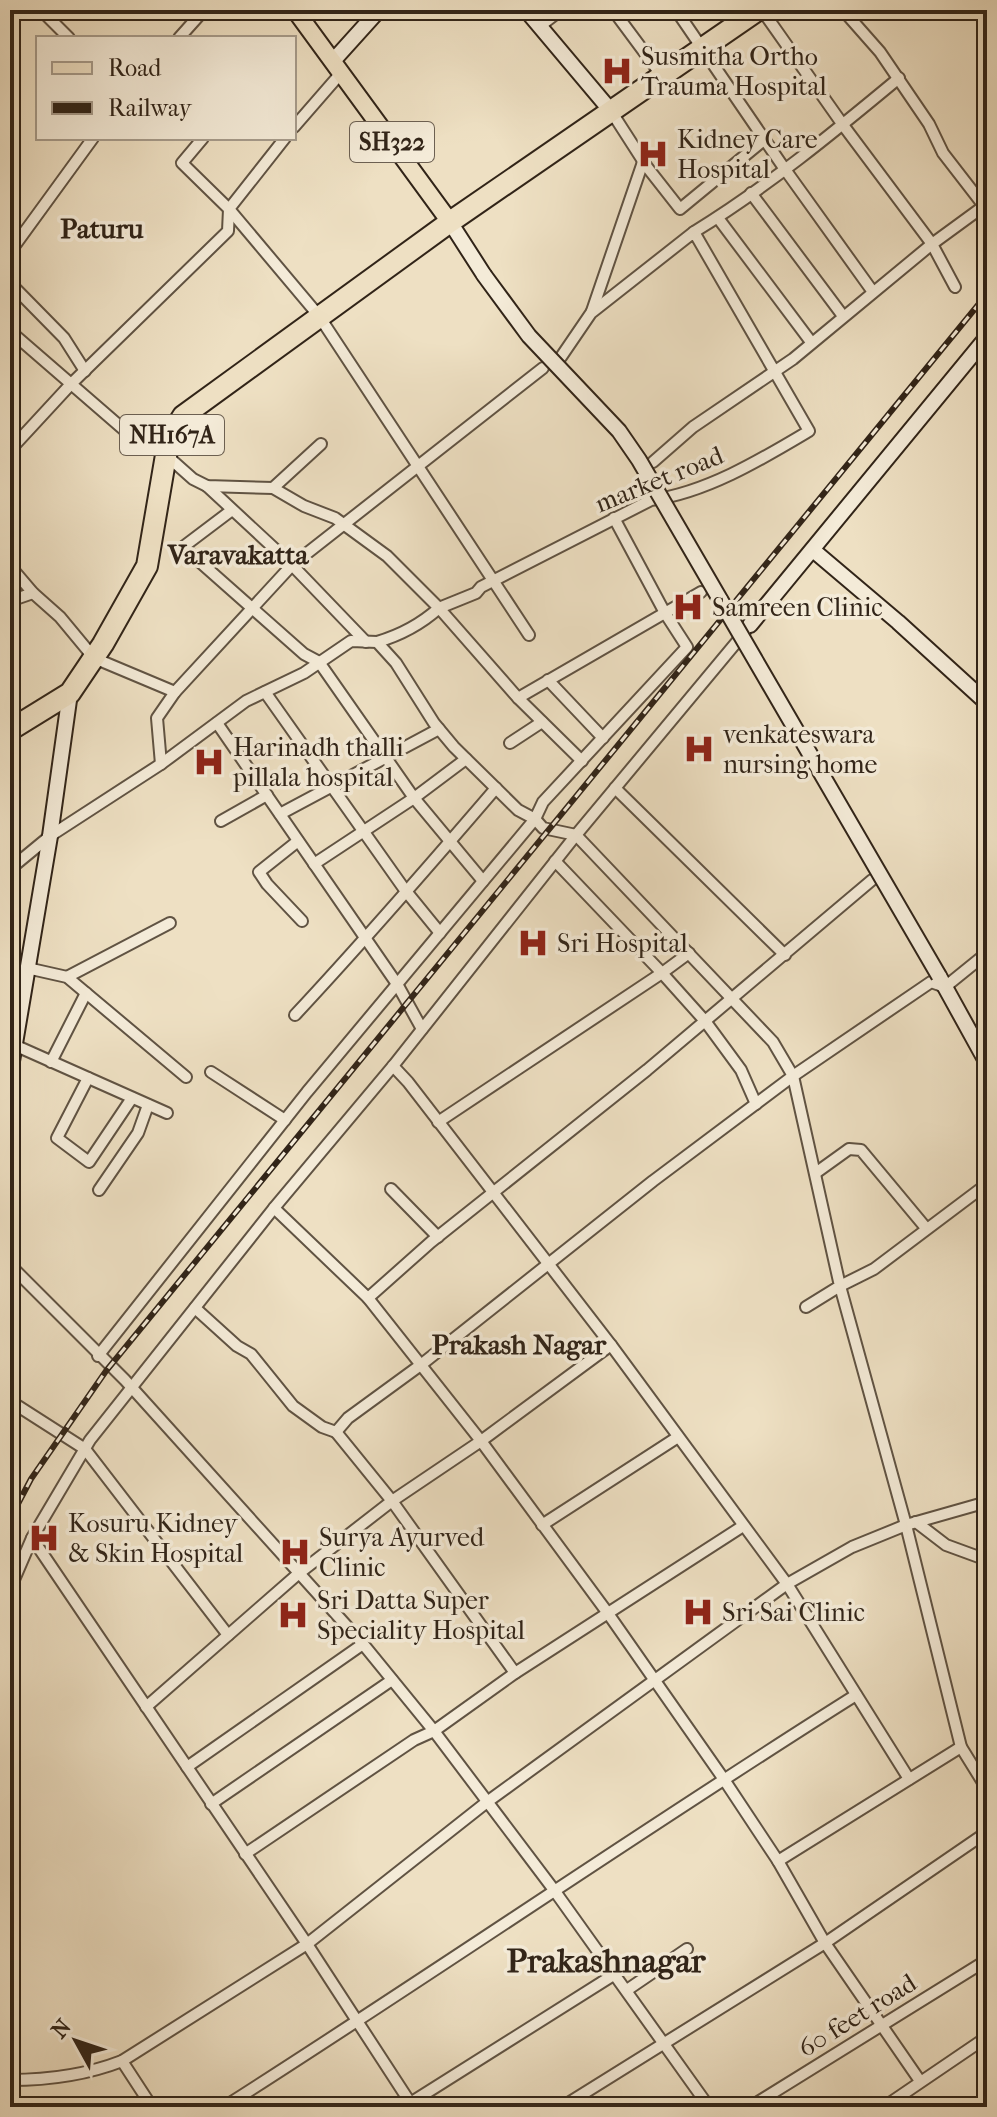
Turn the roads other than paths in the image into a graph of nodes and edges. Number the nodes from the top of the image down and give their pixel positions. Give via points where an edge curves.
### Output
1 (41, 10) edge
2 (204, 10) edge
3 (295, 10) edge
4 (379, 10) edge
5 (526, 10) edge
6 (561, 10) edge
7 (613, 10) edge
8 (676, 10) edge
9 (760, 10) edge
10 (843, 10) edge
11 (540, 26) junction
12 (67, 36) edge
13 (181, 36) edge
14 (703, 48) junction
15 (337, 67) junction
16 (662, 76) junction
17 (899, 78) junction
18 (611, 111) junction
19 (296, 124) edge
20 (843, 125) junction
21 (765, 139) junction
22 (91, 140) edge
23 (201, 140) edge
24 (283, 140) edge
25 (643, 162) junction
26 (784, 168) junction
27 (751, 193) junction
28 (229, 209) junction
29 (718, 218) junction
30 (450, 222) junction
31 (10, 230) edge
32 (694, 232) junction
33 (23, 237) junction
34 (932, 244) junction
35 (10, 252) edge
36 (10, 283) edge
37 (955, 287) dead end
38 (873, 292) junction
39 (591, 313) junction
40 (319, 316) junction
41 (843, 316) junction
42 (10, 331) edge
43 (987, 337) edge
44 (811, 342) junction
45 (561, 357) dead end
46 (543, 368) dead end
47 (85, 371) junction
48 (776, 371) junction
49 (71, 384) junction
50 (321, 444) dead end
51 (10, 450) edge
52 (166, 455) junction
53 (653, 462) dead end
54 (417, 465) junction
55 (207, 486) junction
56 (273, 488) junction
57 (232, 510) junction
58 (614, 518) junction
59 (342, 524) junction
60 (10, 525) edge
61 (10, 537) edge
62 (816, 546) junction
63 (292, 565) junction
64 (10, 566) edge
65 (493, 581) junction
66 (701, 592) dead end
67 (33, 593) junction
68 (10, 601) edge
69 (252, 608) junction
70 (439, 608) junction
71 (665, 613) junction
72 (750, 625) joint
73 (529, 635) dead end
74 (371, 642) junction
75 (94, 658) junction
76 (319, 662) junction
77 (548, 680) junction
78 (987, 691) edge
79 (175, 692) junction
80 (265, 692) junction
81 (70, 693) junction
82 (518, 698) junction
83 (987, 703) edge
84 (542, 722) junction
85 (217, 723) junction
86 (439, 729) junction
87 (10, 730) edge
88 (603, 738) junction
89 (510, 743) dead end
90 (387, 759) junction
91 (466, 759) junction
92 (582, 761) junction
93 (161, 764) junction
94 (332, 788) junction
95 (496, 788) junction
96 (615, 788) junction
97 (267, 795) junction
98 (414, 798) junction
99 (280, 814) junction
100 (535, 819) junction
101 (221, 821) dead end
102 (363, 831) junction
103 (576, 835) junction
104 (50, 836) junction
105 (298, 841) junction
106 (449, 842) junction
107 (555, 861) junction
108 (314, 864) junction
109 (10, 869) edge
110 (872, 880) dead end
111 (483, 881) junction
112 (405, 890) junction
113 (302, 921) dead end
114 (170, 923) dead end
115 (440, 933) junction
116 (366, 939) junction
117 (689, 953) junction
118 (987, 953) edge
119 (785, 955) junction
120 (27, 968) junction
121 (662, 973) junction
122 (67, 977) junction
123 (942, 981) junction
124 (397, 984) junction
125 (86, 993) junction
126 (732, 998) junction
127 (295, 1015) dead end
128 (705, 1021) junction
129 (422, 1029) junction
130 (12, 1044) edge
131 (51, 1062) junction
132 (987, 1063) edge
133 (393, 1066) junction
134 (211, 1072) dead end
135 (10, 1073) edge
136 (793, 1076) junction
137 (186, 1077) dead end
138 (88, 1078) junction
139 (132, 1098) junction
140 (756, 1104) junction
141 (148, 1105) junction
142 (167, 1113) dead end
143 (285, 1120) junction
144 (438, 1122) junction
145 (817, 1172) junction
146 (987, 1184) edge
147 (391, 1189) dead end
148 (99, 1190) dead end
149 (491, 1192) junction
150 (274, 1208) junction
151 (926, 1228) junction
152 (438, 1237) junction
153 (10, 1265) edge
154 (548, 1266) junction
155 (840, 1286) junction
156 (368, 1298) junction
157 (806, 1307) dead end
158 (195, 1308) junction
159 (611, 1345) junction
160 (98, 1356) junction
161 (422, 1364) junction
162 (131, 1387) junction
163 (10, 1401) edge
164 (336, 1432) junction
165 (678, 1437) junction
166 (481, 1441) junction
167 (85, 1449) junction
168 (392, 1501) junction
169 (987, 1502) edge
170 (911, 1523) junction
171 (542, 1525) junction
172 (743, 1526) junction
173 (32, 1538) junction
174 (987, 1560) edge
175 (298, 1574) junction
176 (787, 1584) junction
177 (10, 1589) edge
178 (607, 1612) junction
179 (228, 1635) junction
180 (363, 1644) junction
181 (515, 1673) junction
182 (392, 1680) junction
183 (654, 1681) junction
184 (856, 1695) junction
185 (146, 1707) junction
186 (434, 1731) junction
187 (961, 1747) junction
188 (187, 1767) junction
189 (723, 1778) junction
190 (909, 1779) junction
191 (987, 1789) edge
192 (487, 1802) junction
193 (211, 1804) junction
194 (987, 1832) edge
195 (10, 1834) edge
196 (10, 1854) edge
197 (245, 1854) junction
198 (778, 1861) junction
199 (554, 1890) junction
200 (825, 1943) junction
201 (307, 1944) junction
202 (687, 1949) dead end
203 (987, 1960) edge
204 (615, 1974) junction
205 (627, 1990) junction
206 (358, 2022) junction
207 (881, 2026) junction
208 (987, 2037) edge
209 (666, 2043) junction
210 (122, 2061) junction
211 (10, 2080) edge
212 (920, 2081) junction
213 (409, 2106) edge
214 (152, 2107) edge
215 (224, 2107) edge
216 (562, 2107) edge
217 (709, 2107) edge
218 (750, 2107) edge
219 (884, 2107) edge

1 - 12 street
2 - 13 street
3 - 15 main road, SH322
4 - 15 main road
5 - 11 main road
6 - 11 street
7 - 16 street
8 - 14 street
9 - 14 highway, NH167A
9 - 20 street
10 - 17 street
11 - 18 main road
14 - 16 highway, NH167A
14 - 21 street
15 - 19 street
15 - 30 main road, SH322
16 - 18 highway, NH167A
17 - 20 street
17 - 34 street via 943,153 984,206
18 - 25 street
18 - 30 highway, NH167A
20 - 26 street
20 - 34 street
21 - 25 street via 680,209
21 - 26 street
22 - 33 street
23 - 28 street via 183,166
24 - 28 street
25 - 39 street
26 - 27 street
26 - 38 street
27 - 29 street
27 - 41 street
28 - 40 street
28 - 47 street via 223,238
29 - 32 street
29 - 44 street
30 - 40 highway, NH167A
30 - 123 main road, bridge via 529,336 619,431 639,460
31 - 33 street
32 - 39 street
32 - 48 street
33 - 35 street
34 - 37 street
34 - 38 street
36 - 47 street via 64,338
38 - 41 street
39 - 45 street
40 - 52 highway, NH167A via 183,416
40 - 54 street
41 - 44 street
42 - 49 street
43 - 62 main road
44 - 48 street
46 - 54 street
47 - 49 street
48 - 53 street via 693,427
48 - 58 street, market road via 809,431 750,466
49 - 51 street
49 - 52 street via 130,435
50 - 56 street
52 - 55 street
52 - 75 highway, NH167A via 147,566
54 - 59 street
54 - 65 street
55 - 56 street
55 - 57 street
56 - 59 street
57 - 63 street
57 - 69 street via 183,547
58 - 65 street, market road
58 - 71 street
59 - 63 street
59 - 70 street via 387,556
60 - 61 street
62 - 72 main road
62 - 78 main road
62 - 83 main road
63 - 69 street
63 - 74 street
64 - 67 street
65 - 70 street, market road
65 - 73 street
66 - 71 street
67 - 68 street
67 - 75 street
69 - 76 street
69 - 79 street
70 - 74 street, market road via 402,634
70 - 82 street
71 - 77 street
71 - 88 street via 687,647
72 - 96 street
74 - 76 street, market road via 351,641
74 - 86 street via 396,663
75 - 79 street
75 - 81 highway, NH167A
76 - 80 street, market road
76 - 90 street
77 - 82 street
77 - 88 street
79 - 93 street via 157,718
80 - 85 street, market road
80 - 94 street
81 - 87 highway, NH167A
81 - 104 main road
82 - 84 street
84 - 89 street
84 - 92 street
85 - 93 street, market road
85 - 97 street
86 - 90 street
86 - 91 street
88 - 92 street
90 - 94 street
90 - 98 street
91 - 95 street
91 - 98 street
92 - 100 street via 543,802
93 - 104 street, market road
94 - 99 street
94 - 102 street
95 - 100 street
95 - 106 street
96 - 103 street
96 - 119 street
97 - 99 street
97 - 101 street
98 - 102 street
98 - 106 street
99 - 105 street
100 - 103 street via 543,828
100 - 111 street
102 - 108 street
102 - 112 street
103 - 107 street
103 - 117 street
104 - 109 street, market road
104 - 120 main road
105 - 108 street
105 - 113 street via 259,872
106 - 111 street
106 - 112 street
107 - 121 street
107 - 129 street
108 - 116 street
110 - 119 street
111 - 115 street
112 - 115 street
112 - 116 street
114 - 122 street
115 - 124 street
116 - 124 street
116 - 127 street
117 - 121 street
117 - 126 street
118 - 123 street
119 - 126 street
120 - 122 street
120 - 130 main road
121 - 128 street
121 - 144 street
122 - 125 street
123 - 132 main road
123 - 136 street via 931,982
124 - 129 street
124 - 143 street
125 - 131 street
125 - 137 street
126 - 128 street
126 - 136 street via 773,1042
128 - 140 street via 741,1070
128 - 149 street
129 - 133 street
130 - 131 street
130 - 135 main road
131 - 138 street
133 - 144 street
133 - 150 street
134 - 143 street
136 - 140 street
136 - 145 street
138 - 139 street
138 - 139 street via 57,1138 89,1162
139 - 141 street
140 - 154 street
141 - 142 street
141 - 148 street via 138,1133
143 - 160 street
144 - 149 street
145 - 151 street via 849,1149 861,1150
145 - 155 street
146 - 151 street
147 - 152 street
149 - 152 street
149 - 154 street
150 - 156 street
150 - 158 street
151 - 155 street via 874,1269
152 - 156 street
153 - 160 street
154 - 159 street
154 - 161 street
155 - 157 street
155 - 170 street
156 - 161 street
158 - 162 street
158 - 164 street via 251,1354 293,1406
159 - 165 street
159 - 166 street
160 - 162 street
161 - 164 street
161 - 166 street
162 - 167 street
162 - 175 street
163 - 167 street
164 - 168 street
165 - 171 street
165 - 172 street
166 - 168 street
166 - 171 street
167 - 173 street
167 - 179 street
168 - 175 street
168 - 181 street
169 - 170 street
170 - 174 street via 946,1545
170 - 176 street via 852,1547
170 - 187 street
171 - 178 street
172 - 176 street
172 - 178 street
173 - 177 street
173 - 185 street
175 - 179 street
175 - 180 street
176 - 183 street
176 - 184 street
178 - 181 street
178 - 183 street
179 - 185 street
180 - 182 street
180 - 188 street
181 - 186 street
182 - 186 street
182 - 193 street
183 - 189 street
183 - 192 street
184 - 189 street
184 - 190 street
185 - 188 street
186 - 192 street
186 - 197 street
187 - 190 street
187 - 191 street
188 - 193 street
189 - 198 street
189 - 199 street
190 - 198 street
192 - 199 street
192 - 201 street
193 - 197 street
194 - 200 street
195 - 196 street
197 - 201 street
198 - 200 street
199 - 204 street
199 - 206 street
200 - 207 street
200 - 209 street
201 - 206 street
201 - 210 street
202 - 205 street
203 - 207 street, 60 feet road
204 - 205 street
204 - 213 street
205 - 209 street
206 - 213 street
206 - 215 street
207 - 212 street
207 - 218 street, 60 feet road
208 - 212 street
209 - 216 street
209 - 217 street
210 - 211 street via 66,2077
210 - 214 street
212 - 219 street

